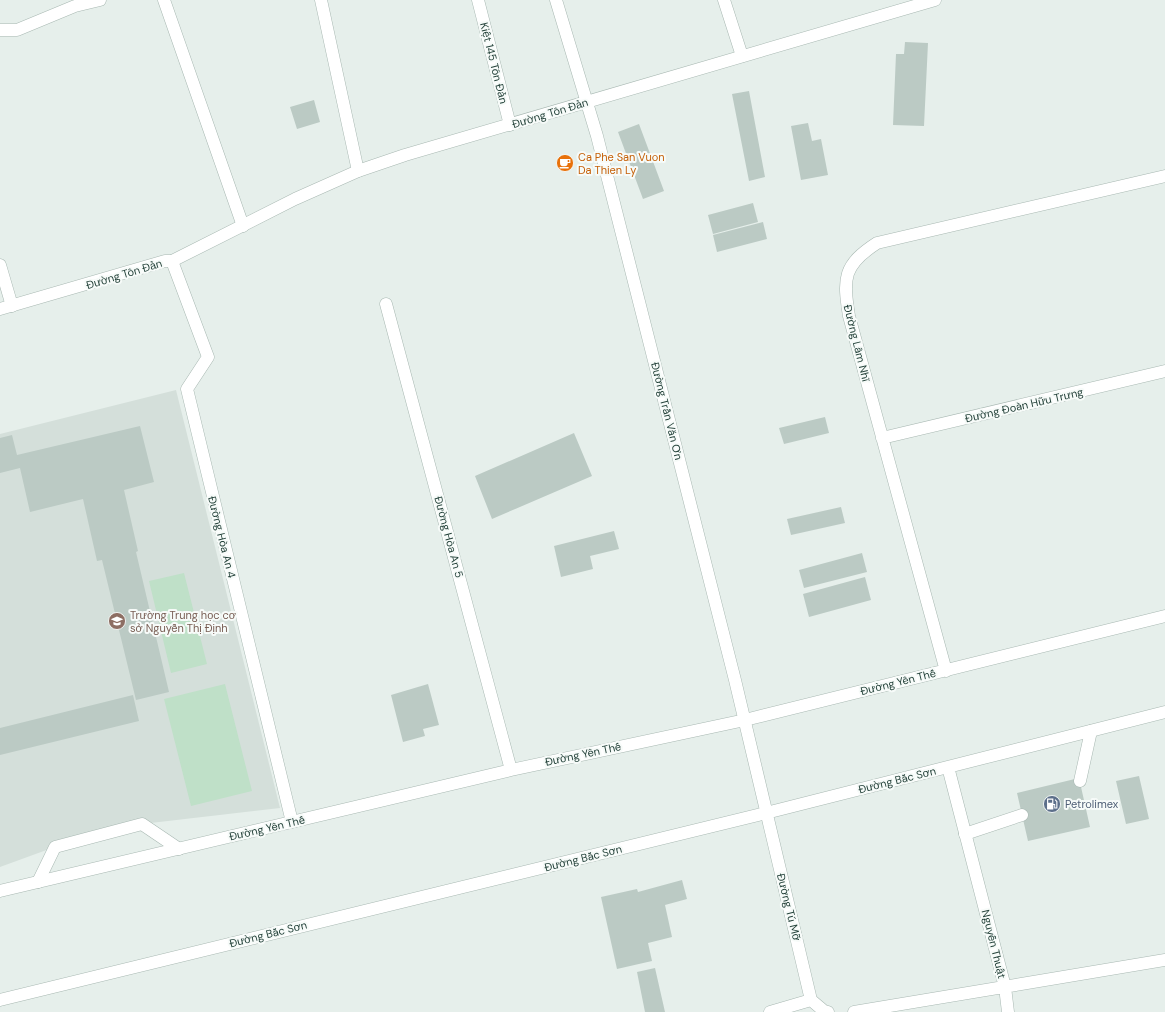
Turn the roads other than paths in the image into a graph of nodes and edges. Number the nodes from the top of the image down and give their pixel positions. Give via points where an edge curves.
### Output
1 (100, 0) edge
2 (164, 0) edge
3 (321, 0) edge
4 (478, 0) edge
5 (556, 0) edge
6 (724, 0) edge
7 (927, 1) edge
8 (0, 30) edge
9 (742, 56) junction
10 (588, 102) junction
11 (510, 125) junction
12 (358, 171) junction
13 (1165, 176) edge
14 (243, 226) junction
15 (172, 260) junction
16 (0, 265) edge
17 (386, 304) dead end
18 (6, 308) edge
19 (1165, 371) edge
20 (882, 438) junction
21 (1165, 616) edge
22 (946, 670) junction
23 (1165, 712) edge
24 (745, 720) junction
25 (1091, 731) junction
26 (948, 767) junction
27 (511, 770) junction
28 (758, 780) joint
29 (1080, 781) dead end
30 (766, 813) junction
31 (1022, 815) dead end
32 (292, 822) junction
33 (965, 834) junction
34 (179, 849) junction
35 (38, 882) junction
36 (0, 892) edge
37 (1165, 960) edge
38 (1005, 987) junction
39 (0, 1000) edge
40 (812, 1000) junction
41 (770, 1012) edge
42 (828, 1012) edge
43 (854, 1012) edge
44 (1008, 1012) edge

1 - 8 street via 75,6 17,30
2 - 14 street
3 - 12 street
4 - 11 street, Kiệt 145 Tôn Đản
5 - 10 street, Đường Trần Văn Ơn
6 - 9 street
7 - 9 street, Đường Tôn Đản
9 - 10 street, Đường Tôn Đản
10 - 11 street, Đường Tôn Đản
10 - 24 street, Đường Trần Văn Ơn
11 - 12 street, Đường Tôn Đản
12 - 14 street, Đường Tôn Đản
13 - 20 street, Đường Lâm Nhĩ via 877,243 855,260 846,277 848,308
14 - 15 street, Đường Tôn Đản
15 - 18 street, Đường Tôn Đản
15 - 32 street, Đường Hòa An 4 via 208,357 186,389
16 - 18 street
17 - 27 street, Đường Hòa An 5
19 - 20 street, Đường Đoàn Hữu Trưng
20 - 22 street, Đường Lâm Nhĩ
21 - 22 street, Đường Yên Thế
22 - 24 street, Đường Yên Thế
23 - 25 street, Đường Bắc Sơn
24 - 27 street, Đường Yên Thế
24 - 28 street, Đường Trần Văn Ơn
25 - 26 street, Đường Bắc Sơn
25 - 29 street
26 - 30 street, Đường Bắc Sơn
26 - 33 street, Nguyễn Thuật
27 - 32 street, Đường Yên Thế
28 - 30 street, Đường Tú Mỡ
30 - 39 street, Đường Bắc Sơn
30 - 40 street, Đường Tú Mỡ
31 - 33 street
32 - 34 street, Đường Yên Thế
33 - 38 street, Nguyễn Thuật
34 - 35 street, Đường Yên Thế
34 - 35 street via 142,824 55,846
35 - 36 street, Đường Yên Thế
37 - 38 street, Nguyễn Thuật
38 - 43 street
38 - 44 street
40 - 41 street
40 - 42 street

